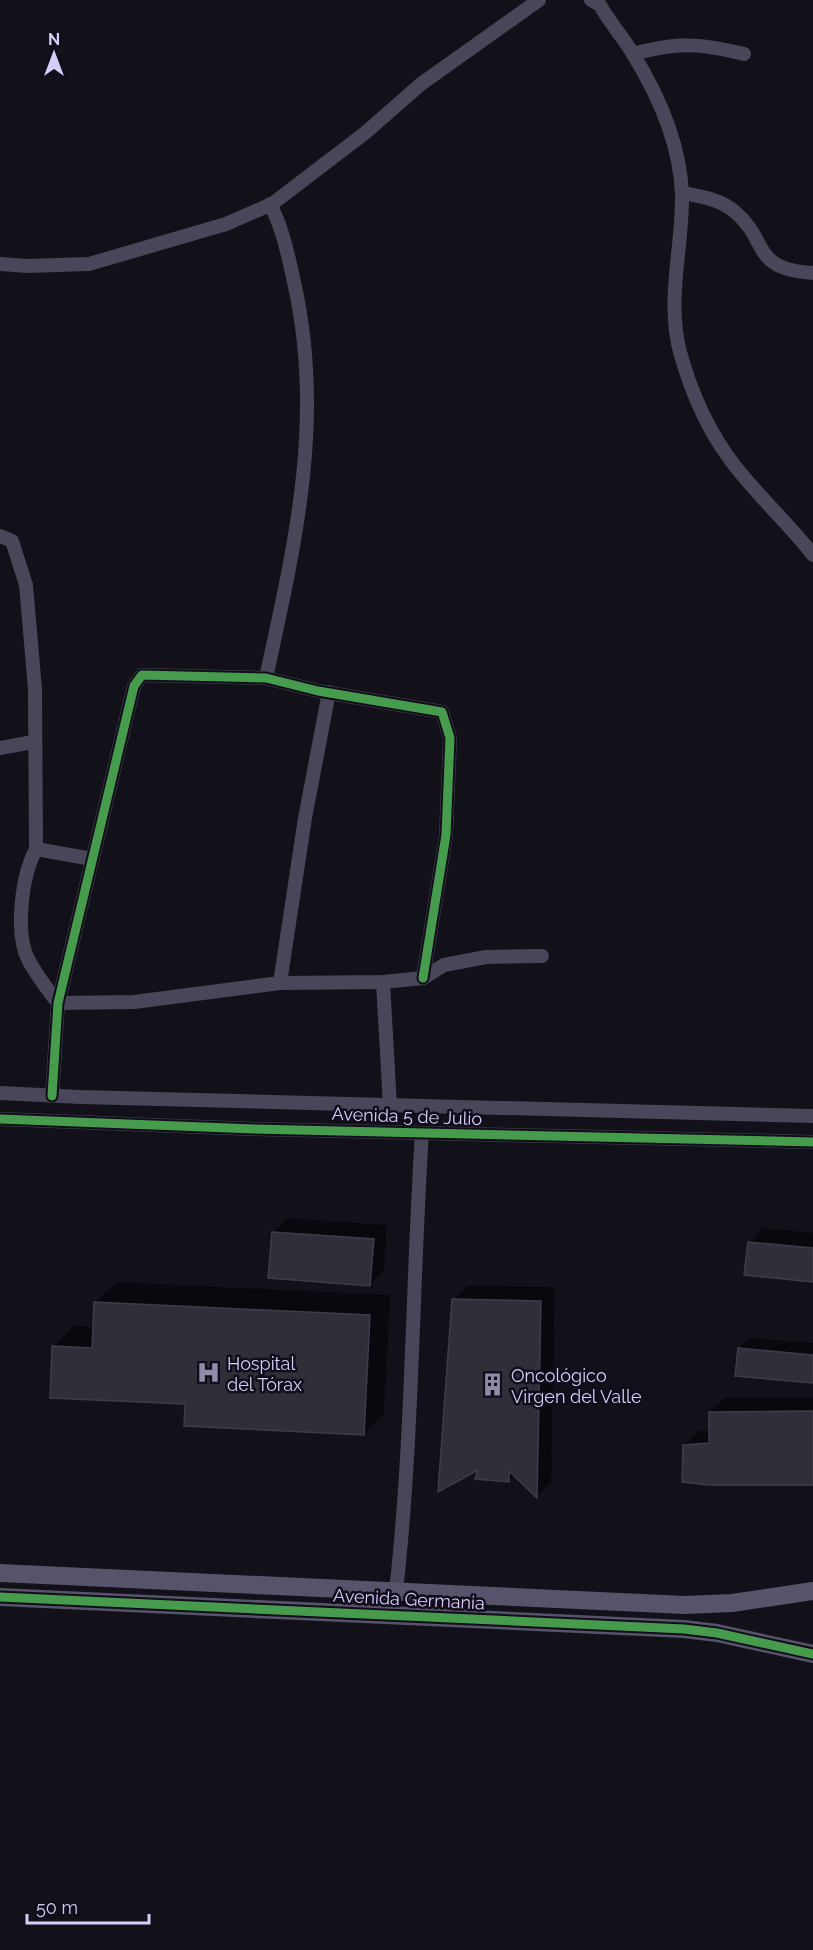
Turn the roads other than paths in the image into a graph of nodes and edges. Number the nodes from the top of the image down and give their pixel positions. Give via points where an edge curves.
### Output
1 (540, 0) edge
2 (591, 0) edge
3 (633, 54) junction
4 (744, 54) dead end
5 (682, 193) junction
6 (270, 204) junction
7 (0, 264) edge
8 (813, 273) edge
9 (0, 536) edge
10 (813, 555) edge
11 (266, 678) junction
12 (330, 692) junction
13 (33, 742) junction
14 (0, 748) edge
15 (36, 849) junction
16 (92, 859) junction
17 (542, 956) dead end
18 (423, 978) junction
19 (382, 982) junction
20 (280, 983) junction
21 (58, 1003) junction
22 (0, 1093) edge
23 (52, 1096) junction
24 (390, 1106) junction
25 (813, 1116) edge
26 (0, 1119) edge
27 (422, 1133) junction
28 (813, 1142) edge
29 (0, 1573) edge
30 (396, 1591) junction
31 (813, 1591) edge
32 (0, 1597) edge
33 (813, 1654) edge

1 - 6 street via 421,84 365,134
2 - 3 street via 600,5
3 - 4 street via 681,44
3 - 5 street via 675,145
5 - 8 street via 708,198 734,211 763,252 784,270
5 - 10 street via 674,306 680,352 689,377 719,444
6 - 7 street via 226,224 89,264
6 - 11 street via 282,228 301,309 309,381 299,519
9 - 13 street via 12,541 26,585 35,689
11 - 12 street
11 - 16 street via 142,675 134,686
12 - 18 street via 441,712 450,738 446,835
12 - 20 street via 305,818
13 - 14 street
13 - 15 street
15 - 16 street
15 - 21 street via 29,862 20,916 27,959
16 - 21 street
17 - 18 street via 486,957 444,965
18 - 19 street
19 - 20 street
19 - 24 street
20 - 21 street via 134,1002
21 - 23 street
22 - 23 street, Avenida 5 de Julio
23 - 24 street, Avenida 5 de Julio
24 - 25 street, Avenida 5 de Julio
26 - 27 street, Avenida 5 de Julio
27 - 28 street, Avenida 5 de Julio
27 - 30 street via 404,1523
29 - 30 street, Avenida Germania
30 - 31 street, Avenida Germania via 700,1605
32 - 33 street, Avenida Germania via 684,1629

